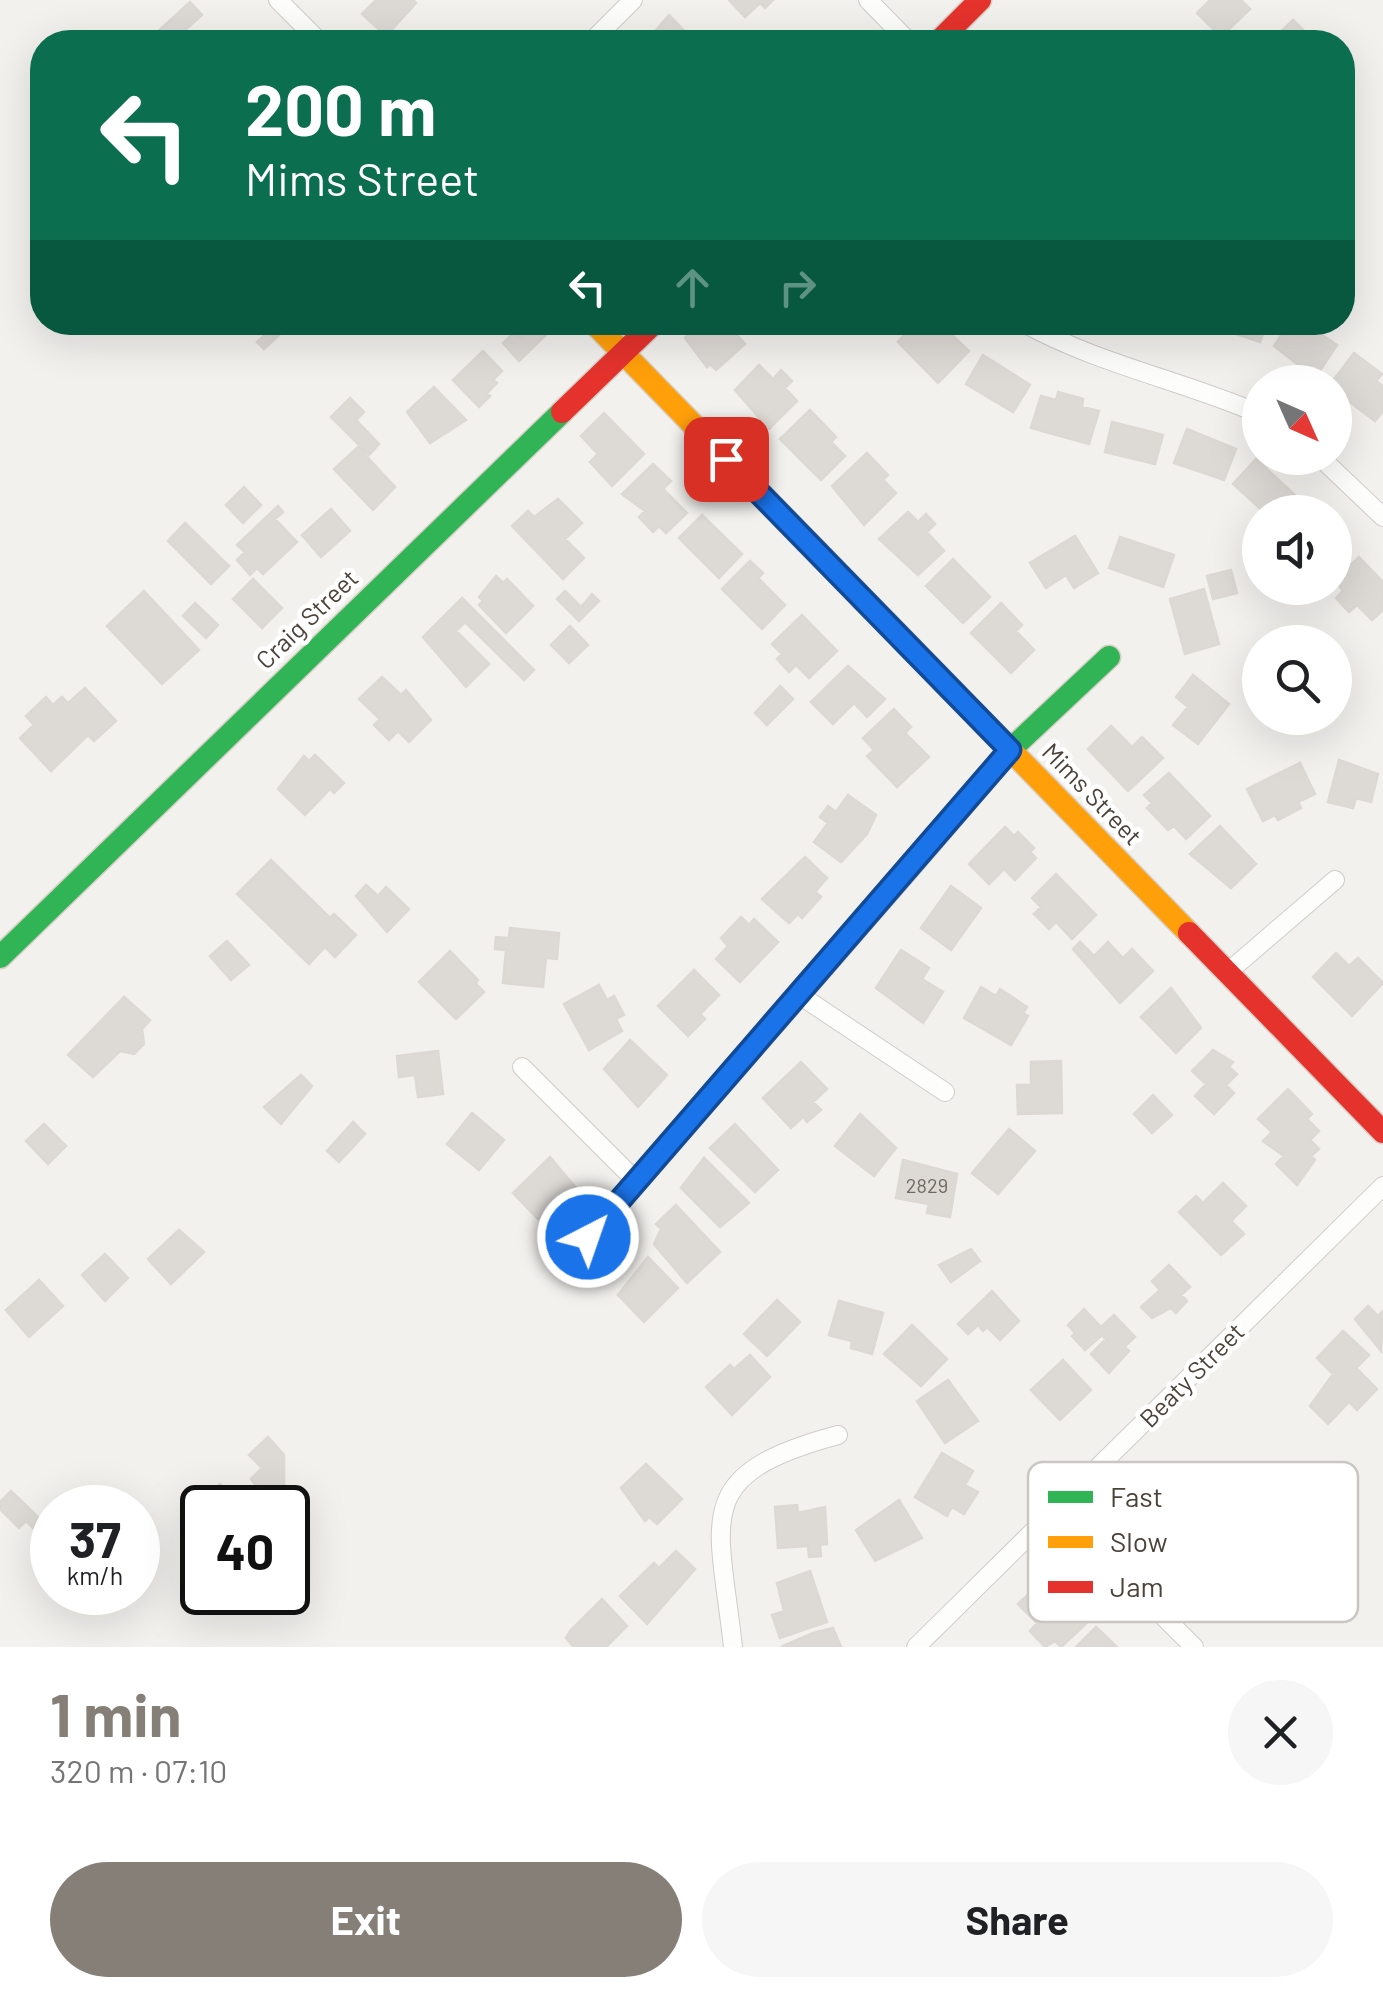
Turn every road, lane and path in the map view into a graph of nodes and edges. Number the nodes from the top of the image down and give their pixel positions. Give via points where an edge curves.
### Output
1 (278, 0) edge
2 (633, 0) edge
3 (868, 0) edge
4 (980, 0) edge
5 (308, 30) edge
6 (603, 30) edge
7 (897, 30) edge
8 (950, 30) edge
9 (605, 335) edge
10 (642, 335) edge
11 (1045, 335) edge
12 (623, 354) junction
13 (1242, 406) edge
14 (1339, 475) edge
15 (1383, 517) edge
16 (1109, 657) dead end
17 (1010, 750) junction
18 (1335, 880) dead end
19 (0, 958) edge
20 (1228, 972) junction
21 (798, 994) junction
22 (522, 1067) dead end
23 (944, 1092) dead end
24 (1383, 1132) edge
25 (636, 1182) junction
26 (1383, 1186) edge
27 (588, 1237) dead end
28 (838, 1435) dead end
29 (1104, 1462) edge
30 (1028, 1537) edge
31 (1169, 1622) edge
32 (733, 1647) edge
33 (916, 1647) edge
34 (1194, 1647) edge

1 - 5 street
2 - 6 street
3 - 7 street
4 - 8 street
9 - 12 street, Mims Street
10 - 12 street, Craig Street
11 - 13 street
12 - 17 street, Mims Street
12 - 19 street, Craig Street
14 - 15 street
16 - 17 street
17 - 20 street, Mims Street
17 - 21 street
18 - 20 street
20 - 24 street, Mims Street
21 - 23 street
21 - 25 street
22 - 25 street
25 - 27 street
26 - 29 street, Beaty Street
28 - 32 street via 780,1451 730,1491 719,1515
30 - 33 street, Beaty Street
31 - 34 street

